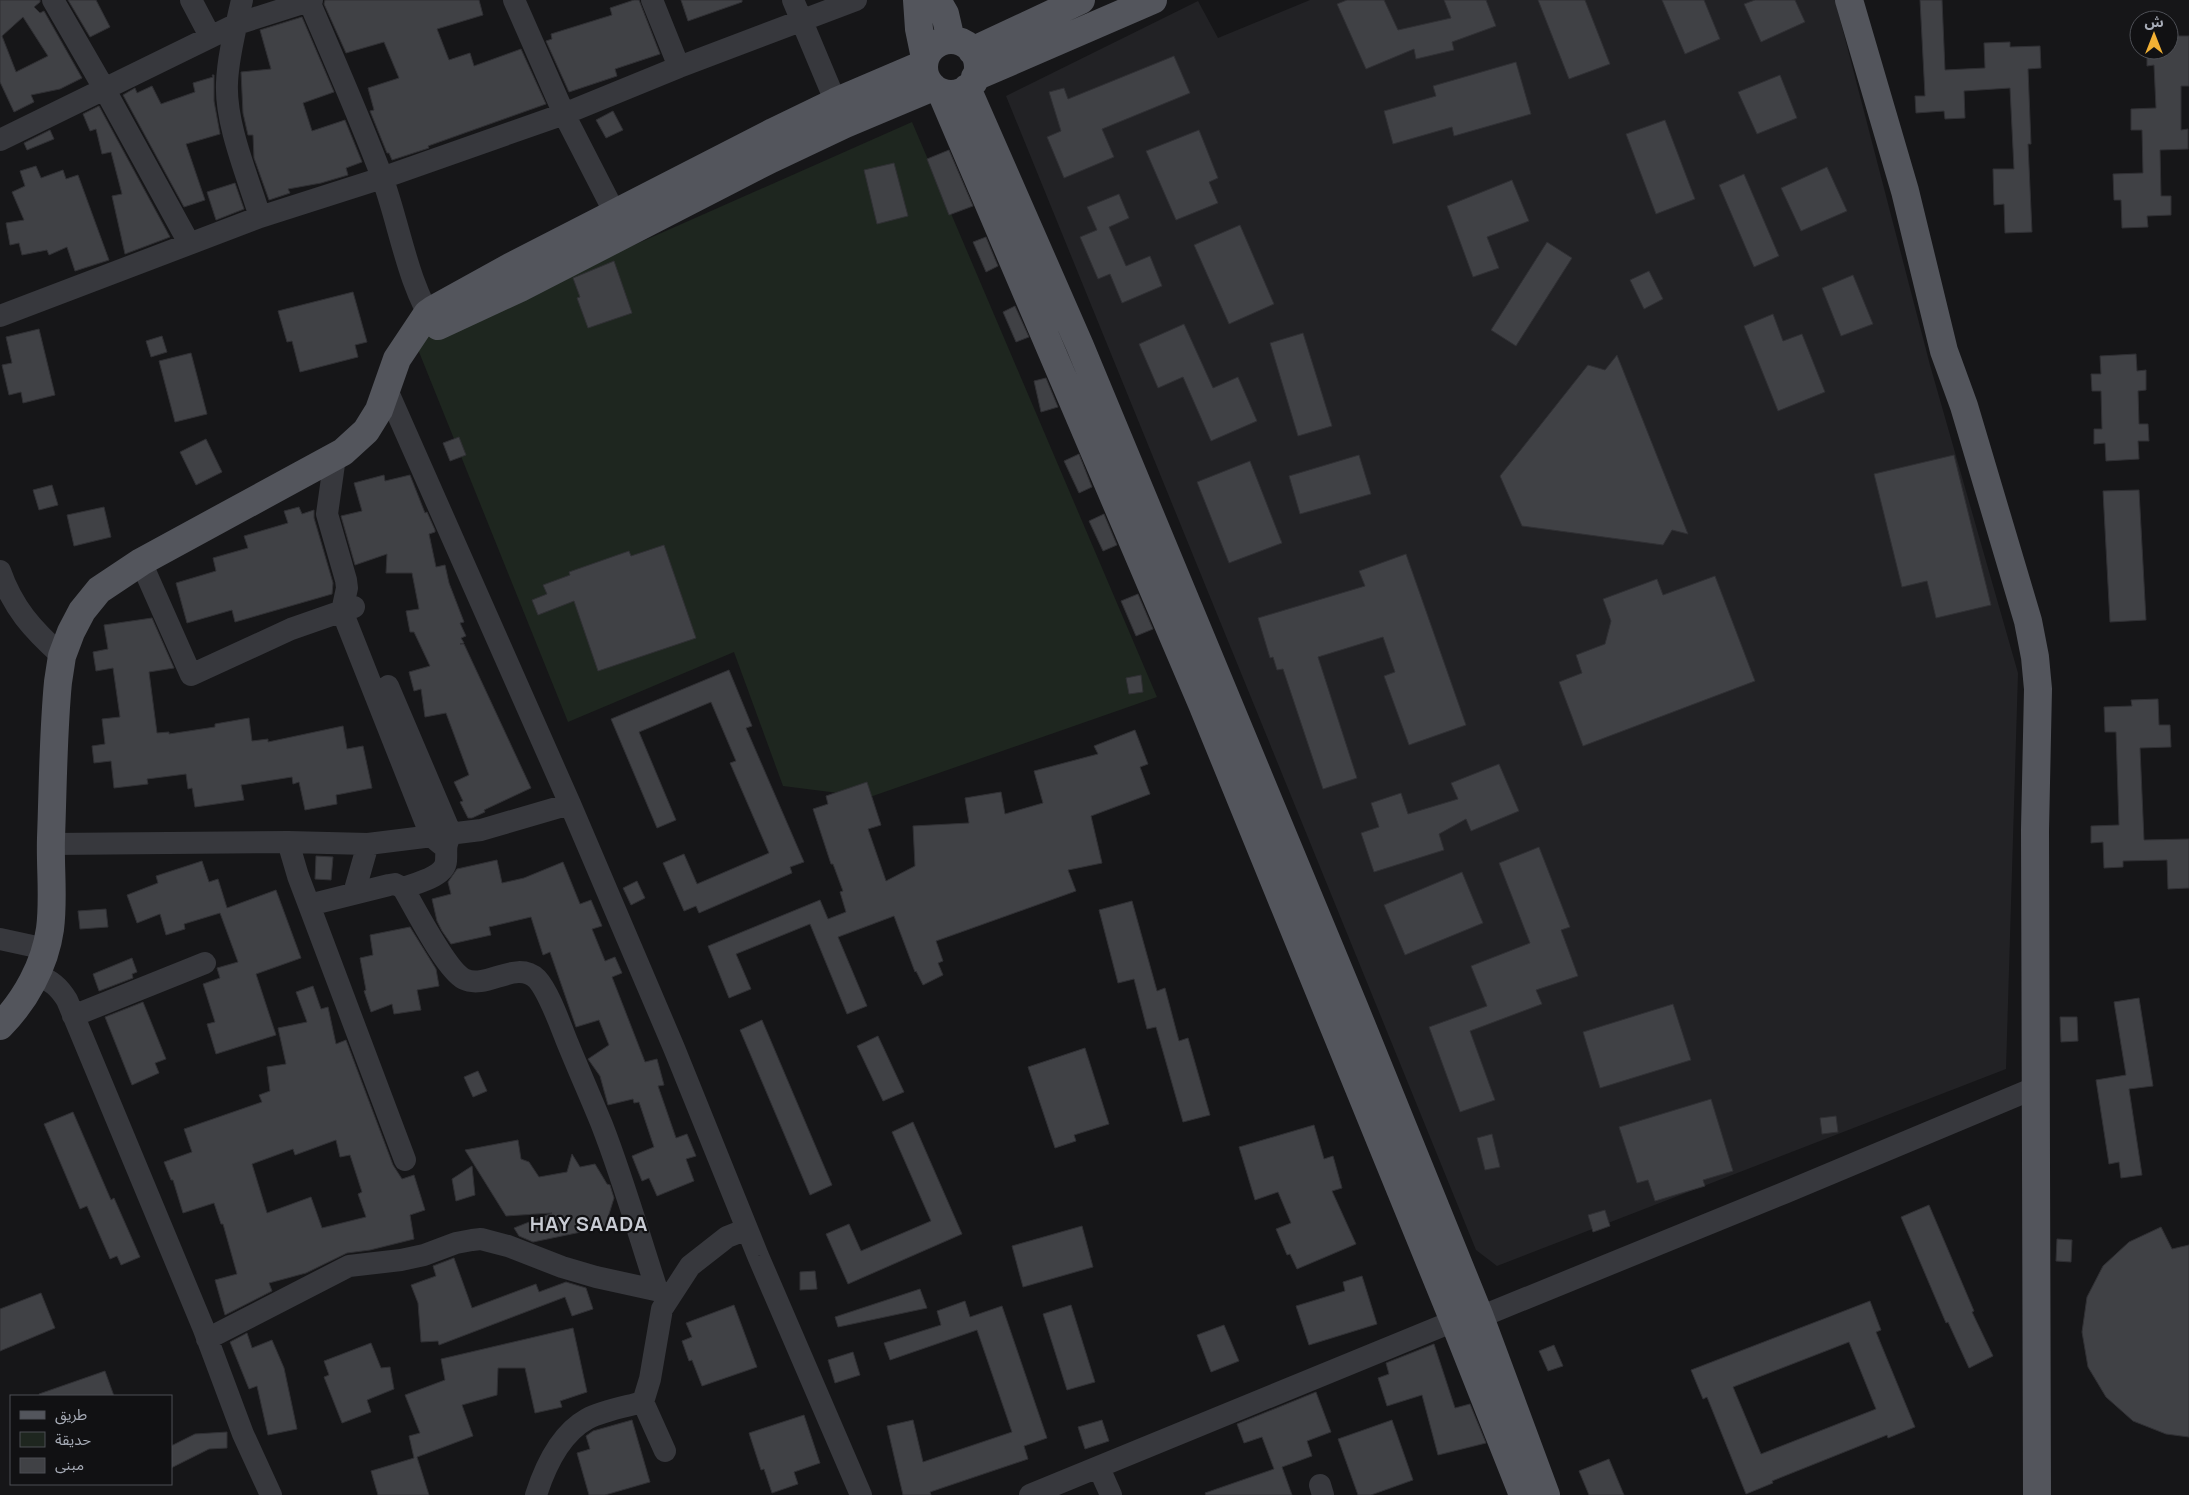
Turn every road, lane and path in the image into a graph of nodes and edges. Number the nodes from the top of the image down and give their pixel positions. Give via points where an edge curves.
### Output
1 (53, 0) edge
2 (191, 0) edge
3 (242, 0) edge
4 (311, 0) edge
5 (514, 0) edge
6 (652, 0) edge
7 (793, 0) edge
8 (856, 0) edge
9 (917, 0) edge
10 (937, 0) edge
11 (1081, 0) edge
12 (1153, 0) edge
13 (1849, 0) edge
14 (801, 21) junction
15 (237, 24) junction
16 (210, 36) junction
17 (679, 67) junction
18 (949, 70) junction
19 (105, 90) junction
20 (840, 113) junction
21 (564, 114) junction
22 (0, 140) edge
23 (382, 178) junction
24 (260, 217) junction
25 (620, 224) junction
26 (189, 243) junction
27 (0, 316) edge
28 (427, 324) junction
29 (387, 390) junction
30 (335, 457) junction
31 (141, 562) junction
32 (0, 571) edge
33 (347, 605) junction
34 (62, 656) junction
35 (570, 804) junction
36 (442, 839) junction
37 (288, 842) junction
38 (50, 844) junction
39 (368, 844) junction
40 (404, 888) junction
41 (354, 893) junction
42 (309, 904) junction
43 (0, 939) edge
44 (46, 949) junction
45 (205, 963) dead end
46 (36, 974) junction
47 (73, 1016) junction
48 (0, 1026) edge
49 (2037, 1087) junction
50 (405, 1160) dead end
51 (747, 1229) junction
52 (664, 1292) junction
53 (1467, 1319) junction
54 (207, 1339) junction
55 (643, 1402) junction
56 (665, 1451) dead end
57 (1099, 1468) junction
58 (271, 1495) edge
59 (536, 1495) edge
60 (861, 1495) edge
61 (1030, 1495) edge
62 (1111, 1495) edge
63 (1523, 1495) edge
64 (1546, 1495) edge
65 (2037, 1495) edge

1 - 19 street
2 - 16 street
3 - 15 street
4 - 15 street
4 - 23 street
5 - 21 street
6 - 17 street
7 - 14 street
8 - 14 street
9 - 18 main road via 919,29
10 - 18 main road via 945,14
11 - 18 main road
12 - 18 main road
13 - 49 main road via 1904,191 1944,351 1964,406 2036,657
14 - 17 street
14 - 20 street
15 - 16 street
15 - 24 street via 227,84 229,114
16 - 19 street
17 - 21 street
18 - 20 main road
18 - 53 main road via 1202,704
19 - 22 street
19 - 26 street
20 - 25 main road
21 - 23 street
21 - 25 street
23 - 24 street
23 - 28 street
24 - 26 street
25 - 28 main road via 510,267
26 - 27 street
28 - 29 main road via 397,359
29 - 30 main road via 366,431
29 - 35 street
30 - 31 main road
30 - 33 street via 327,514 346,580
31 - 33 street via 190,675
31 - 34 main road via 99,590 82,611
32 - 34 street via 20,613 34,631
33 - 36 street
34 - 38 main road via 54,721
35 - 36 street
35 - 51 street
36 - 39 street
36 - 40 street via 446,859 441,873
37 - 38 street
37 - 39 street
37 - 42 street
38 - 44 main road via 50,928
39 - 41 street
40 - 41 street via 395,884
40 - 52 street via 428,933 463,979 485,981 524,973 538,981 552,1006 603,1126
41 - 42 street
42 - 50 street
43 - 44 street
44 - 46 main road
45 - 47 street
46 - 47 street via 60,989
46 - 48 main road via 22,1000
47 - 54 street
49 - 53 street via 1784,1193
49 - 65 main road
51 - 52 street via 727,1237
51 - 60 street
52 - 54 street via 596,1277 481,1239 401,1260 349,1266
52 - 55 street via 650,1379
53 - 57 street
53 - 63 main road
53 - 64 main road
54 - 58 street
55 - 56 street
55 - 59 street via 587,1419 566,1436 542,1475
57 - 61 street
57 - 62 street

